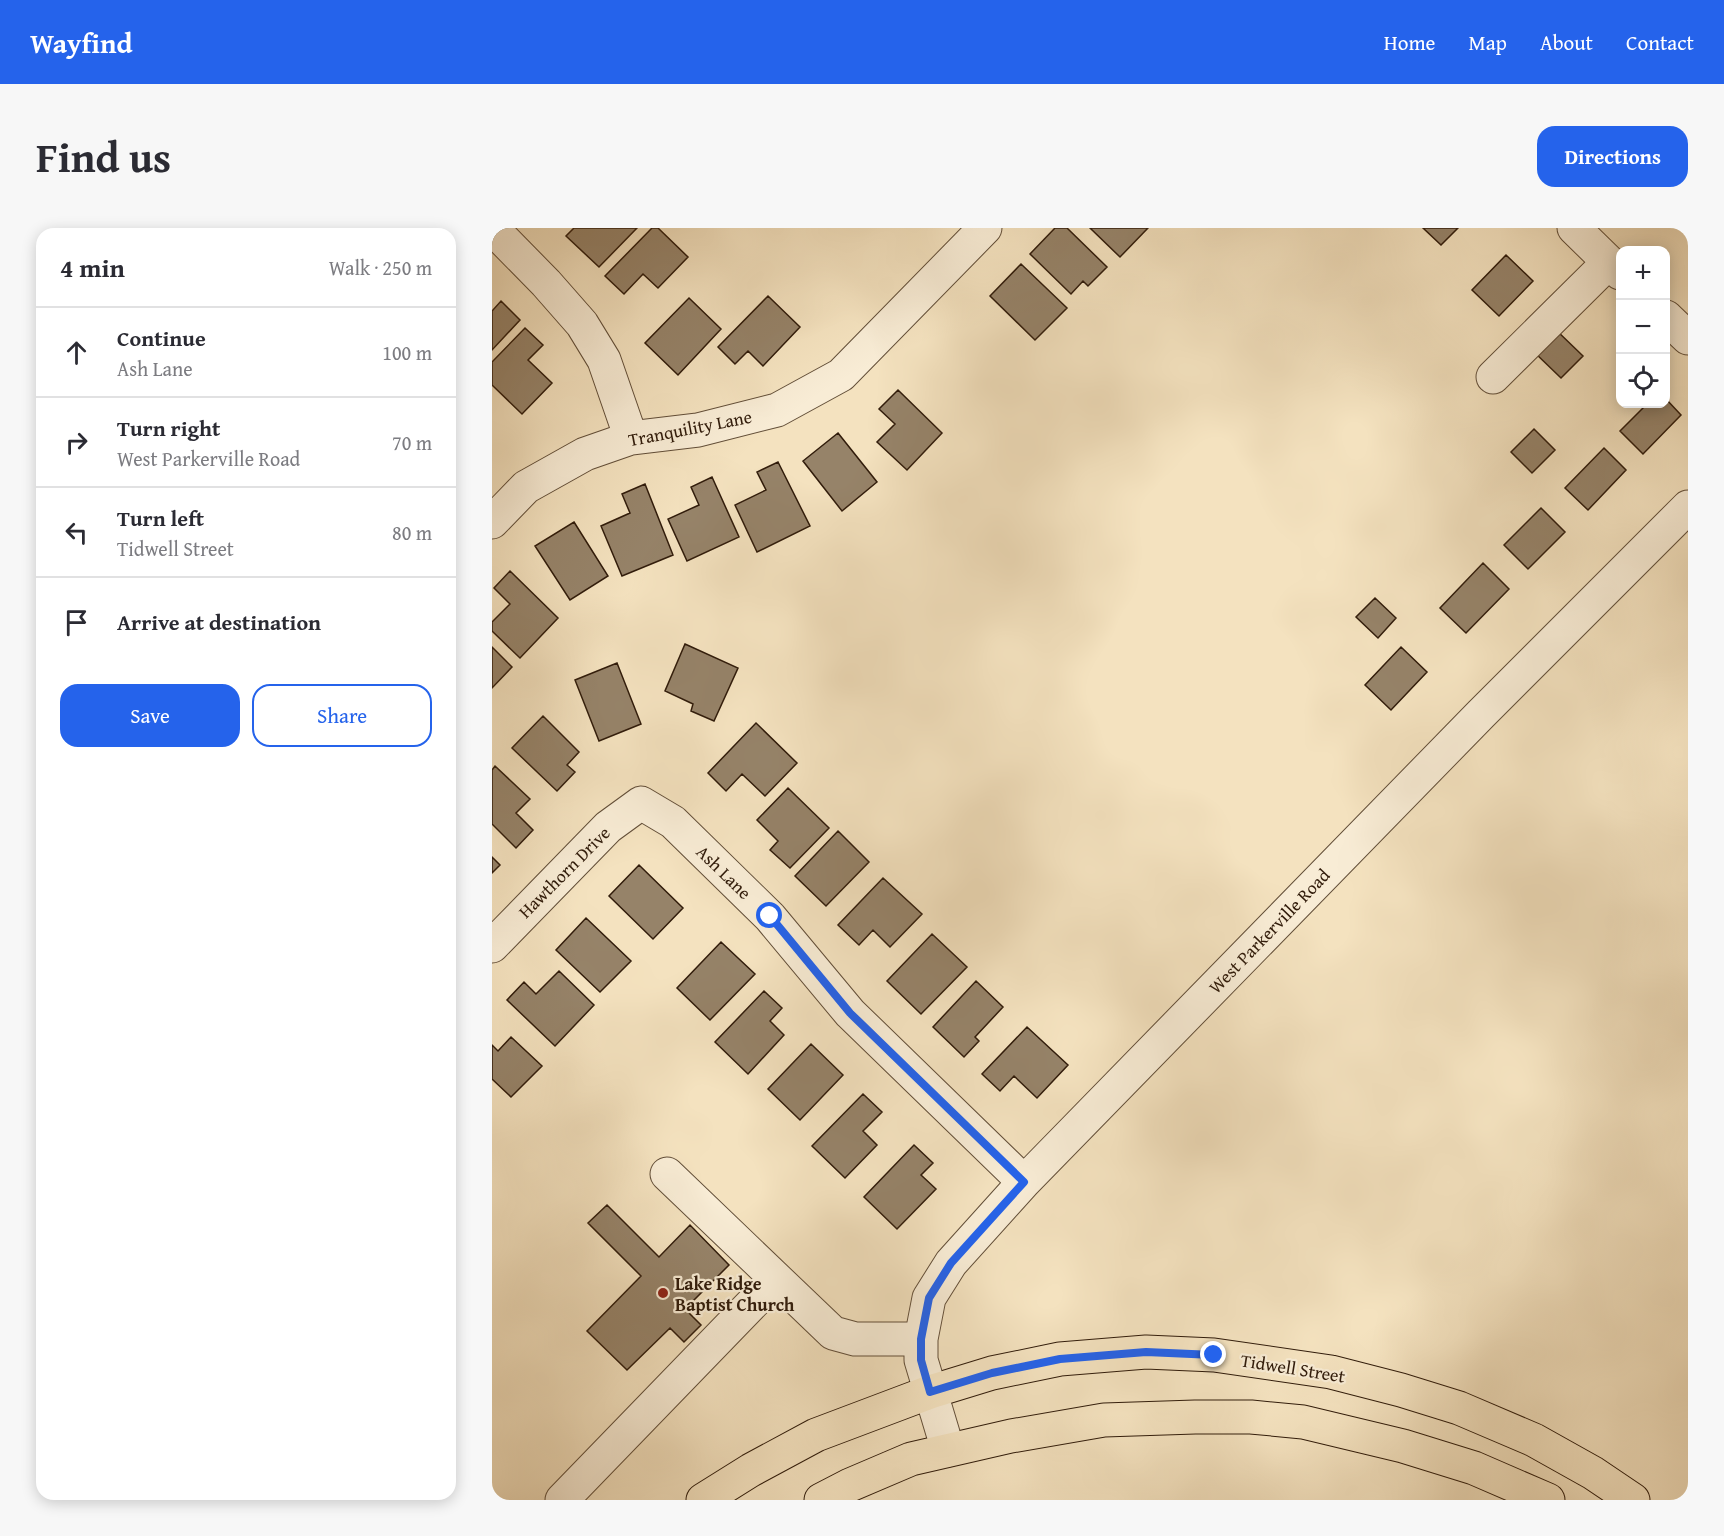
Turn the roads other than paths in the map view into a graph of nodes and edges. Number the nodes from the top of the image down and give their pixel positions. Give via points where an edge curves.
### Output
1 (492, 228) edge
2 (985, 228) edge
3 (1574, 228) edge
4 (1615, 267) edge
5 (1670, 322) edge
6 (1688, 338) edge
7 (1493, 377) dead end
8 (631, 438) junction
9 (1688, 507) edge
10 (492, 522) edge
11 (641, 803) joint
12 (492, 946) edge
13 (667, 1174) dead end
14 (1024, 1182) junction
15 (776, 1279) junction
16 (921, 1339) junction
17 (930, 1392) junction
18 (948, 1450) junction
19 (562, 1500) edge
20 (703, 1500) edge
21 (821, 1500) edge
22 (1548, 1500) edge
23 (1634, 1500) edge

1 - 8 street via 582,324 604,360
2 - 8 street, Tranquility Lane via 841,375 777,410 698,430
3 - 4 street
4 - 7 street
5 - 6 street
8 - 10 street, Tranquility Lane via 585,454 526,487
9 - 14 street, West Parkerville Road via 1480,714
11 - 12 street, Hawthorn Drive via 608,827
11 - 14 street, Ash Lane via 673,822 770,916 850,1013
13 - 15 street
14 - 16 street, West Parkerville Road via 951,1263 929,1298
15 - 16 street via 833,1333 855,1339
15 - 19 street
16 - 17 street, West Parkerville Road via 921,1360
17 - 18 street, West Parkerville Road
17 - 20 main road via 816,1435
17 - 23 main road, Tidwell Street via 992,1373 1060,1359 1146,1352 1214,1355 1320,1371 1459,1408 1534,1440
18 - 21 main road via 911,1459
18 - 22 main road via 1104,1420 1251,1417 1303,1422 1403,1446 1474,1468

